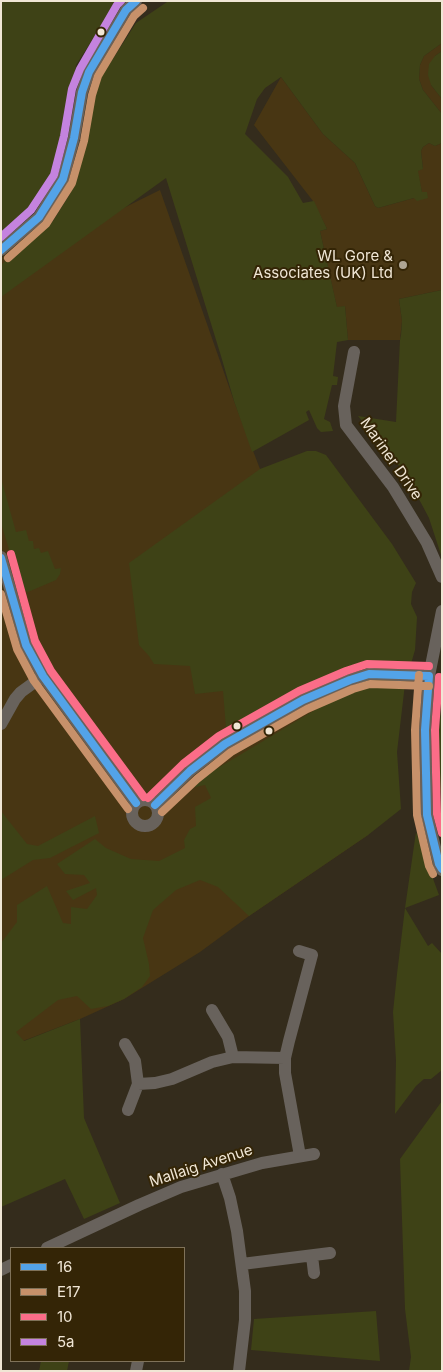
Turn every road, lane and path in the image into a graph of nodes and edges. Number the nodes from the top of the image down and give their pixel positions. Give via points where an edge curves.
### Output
1 (136, 1) edge
2 (1, 250) edge
3 (354, 352) dead end
4 (1, 557) edge
5 (442, 577) edge
6 (442, 611) edge
7 (43, 676) junction
8 (430, 676) junction
9 (1, 724) edge
10 (136, 803) junction
11 (155, 805) junction
12 (442, 870) edge
13 (299, 951) dead end
14 (212, 1010) dead end
15 (125, 1044) dead end
16 (233, 1057) junction
17 (285, 1058) junction
18 (138, 1084) junction
19 (128, 1110) dead end
20 (314, 1154) dead end
21 (300, 1156) junction
22 (222, 1174) junction
23 (49, 1247) edge
24 (330, 1253) dead end
25 (312, 1256) junction
26 (242, 1264) junction
27 (314, 1273) dead end
28 (239, 1371) edge

1 - 2 street via 126,10 88,75 63,179 38,217
3 - 5 street, Mariner Drive via 344,406 346,425 393,487 427,543
4 - 7 street via 26,645
6 - 8 street
7 - 9 street via 15,698
7 - 10 street
8 - 11 street via 369,674 303,700 226,744 190,771
8 - 12 street via 425,730 427,815
10 - 11 street via 146,800
10 - 11 street via 132,816 141,826 150,825 156,818
13 - 17 street via 312,955
14 - 16 street via 228,1037
15 - 18 street via 135,1061
16 - 17 street
16 - 18 street via 172,1079
17 - 21 street via 284,1073
18 - 19 street
20 - 21 street, Mallaig Avenue
21 - 22 street, Mallaig Avenue
22 - 23 street, Mallaig Avenue via 181,1187
22 - 26 street via 230,1198
24 - 25 street
25 - 26 street
25 - 27 street
26 - 28 street via 246,1320

